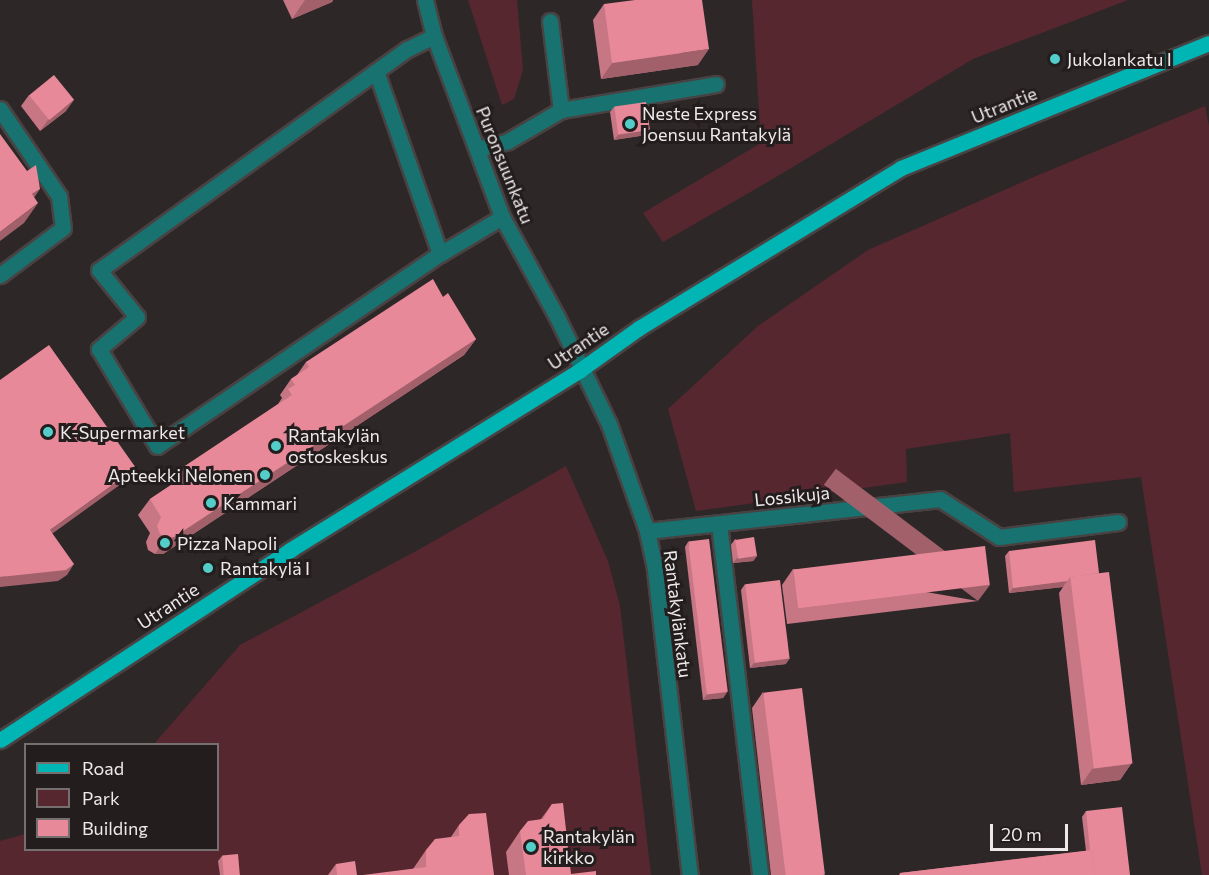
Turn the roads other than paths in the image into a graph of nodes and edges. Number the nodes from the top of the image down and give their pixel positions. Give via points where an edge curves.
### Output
1 (425, 0) edge
2 (550, 21) dead end
3 (434, 36) junction
4 (1209, 43) edge
5 (376, 71) junction
6 (716, 84) dead end
7 (0, 109) edge
8 (561, 110) junction
9 (477, 149) junction
10 (502, 217) junction
11 (440, 254) junction
12 (0, 275) edge
13 (580, 370) junction
14 (1118, 522) dead end
15 (720, 524) junction
16 (647, 531) junction
17 (0, 740) edge
18 (690, 875) edge
19 (760, 875) edge

1 - 3 street, Puronsuunkatu
2 - 8 street
3 - 5 street
3 - 9 street, Puronsuunkatu
4 - 13 main road, Utrantie via 901,168 639,328
5 - 11 street
5 - 11 street via 99,270 137,317 99,349 157,446
6 - 8 street
7 - 12 street via 59,196 63,228
8 - 9 street via 508,141
9 - 10 street, Puronsuunkatu
10 - 11 street
10 - 13 street, Puronsuunkatu via 557,317
13 - 16 street, Rantakylänkatu via 609,424
13 - 17 main road, Utrantie via 290,550
14 - 15 street, Lossikuja via 999,537 940,499
15 - 16 street, Lossikuja
15 - 19 street
16 - 18 street, Rantakylänkatu via 655,570

